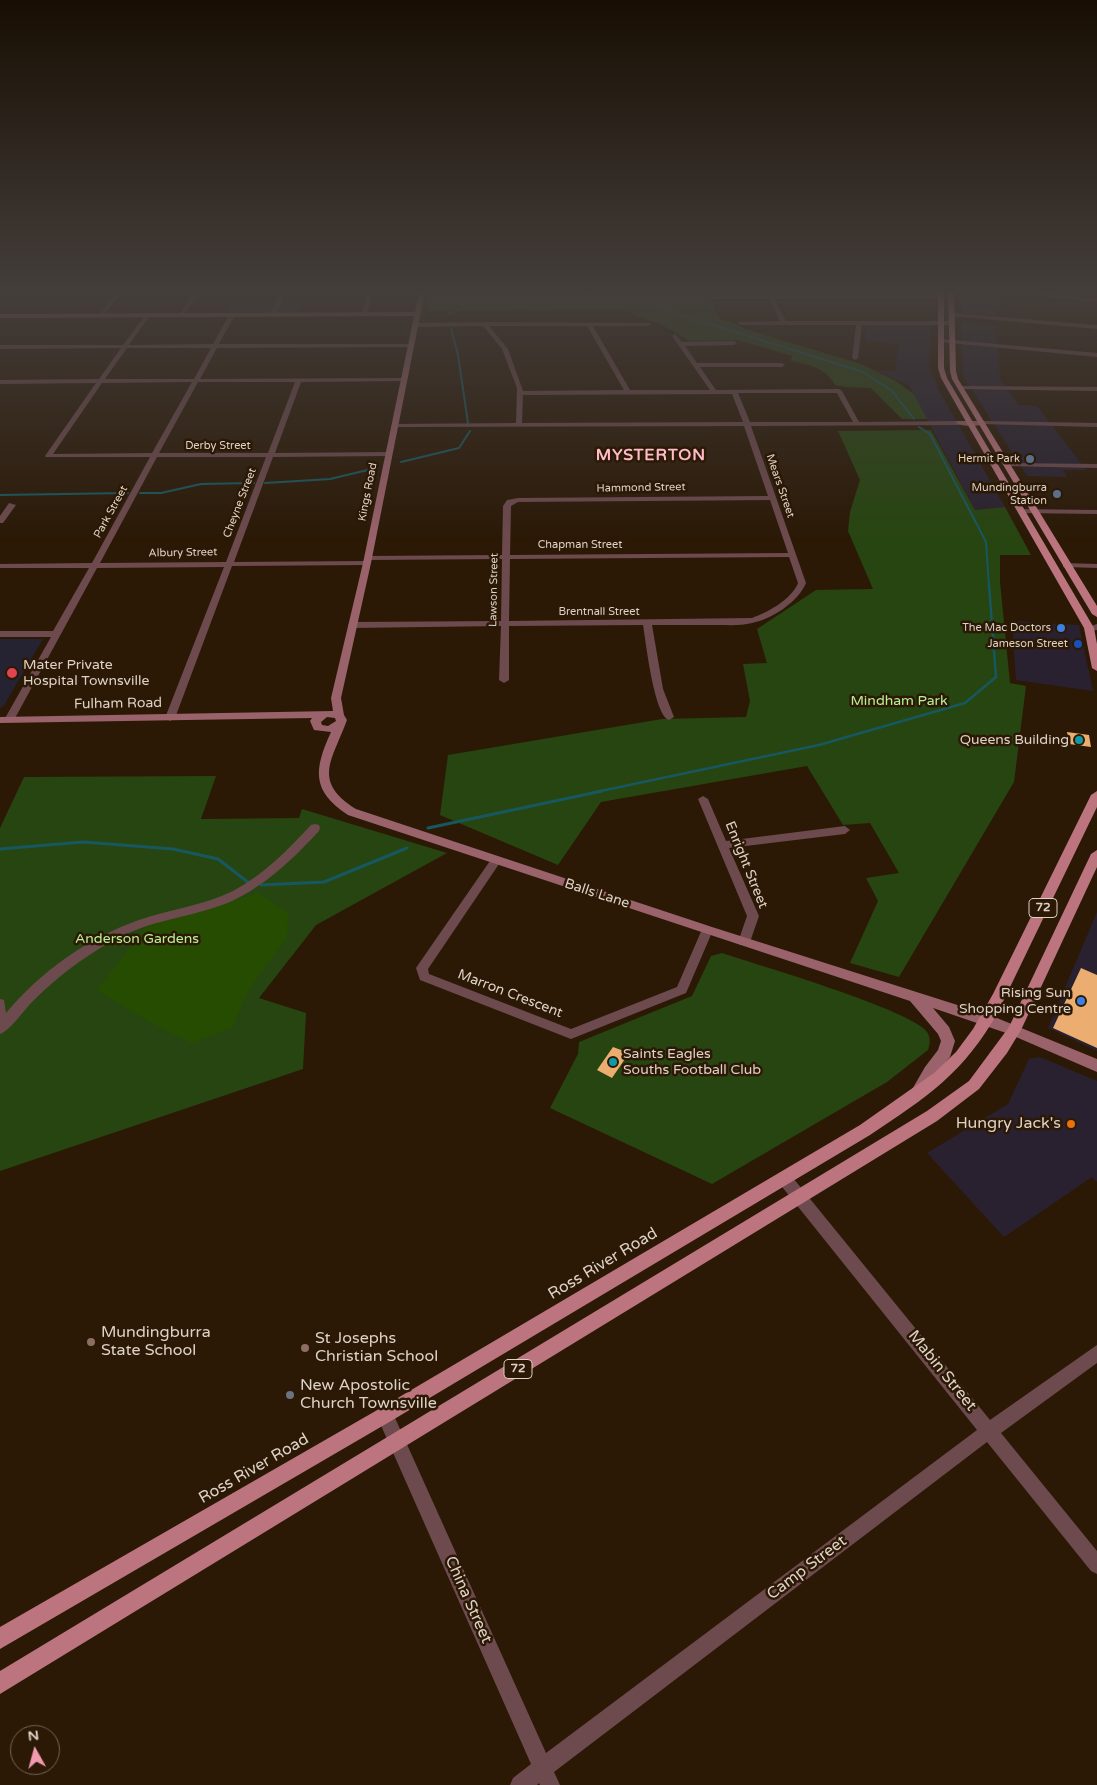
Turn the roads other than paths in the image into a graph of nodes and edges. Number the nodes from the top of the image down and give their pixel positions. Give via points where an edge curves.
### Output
1 (105, 374) edge
2 (199, 374) edge
3 (406, 374) edge
4 (515, 374) edge
5 (618, 374) edge
6 (703, 374) edge
7 (943, 374) edge
8 (954, 374) edge
9 (405, 379) junction
10 (196, 380) junction
11 (298, 380) junction
12 (100, 381) junction
13 (0, 382) edge
14 (960, 388) junction
15 (1097, 389) edge
16 (714, 391) junction
17 (734, 391) junction
18 (628, 392) junction
19 (520, 393) junction
20 (857, 423) junction
21 (960, 423) joint
22 (970, 423) junction
23 (747, 424) junction
24 (982, 424) junction
25 (519, 425) junction
26 (1097, 425) edge
27 (394, 426) junction
28 (389, 454) junction
29 (155, 456) junction
30 (270, 456) junction
31 (1007, 465) junction
32 (1097, 466) edge
33 (772, 498) junction
34 (510, 502) joint
35 (12, 505) dead end
36 (1021, 511) junction
37 (1034, 511) junction
38 (1097, 512) edge
39 (0, 521) edge
40 (793, 555) junction
41 (506, 557) junction
42 (367, 560) junction
43 (228, 564) junction
44 (94, 565) junction
45 (0, 566) edge
46 (1066, 566) junction
47 (1097, 566) edge
48 (1097, 614) edge
49 (647, 623) junction
50 (505, 624) junction
51 (352, 625) junction
52 (1093, 628) edge
53 (0, 634) edge
54 (56, 634) junction
55 (1097, 668) edge
56 (504, 680) dead end
57 (336, 698) junction
58 (669, 717) dead end
59 (170, 718) junction
60 (340, 719) junction
61 (5, 720) edge
62 (319, 720) junction
63 (327, 751) junction
64 (1097, 795) edge
65 (703, 799) dead end
66 (315, 828) dead end
67 (846, 830) dead end
68 (722, 845) junction
69 (1097, 854) edge
70 (496, 861) junction
71 (707, 930) junction
72 (744, 942) junction
73 (914, 996) junction
74 (0, 1004) edge
75 (0, 1018) edge
76 (987, 1020) junction
77 (0, 1029) edge
78 (1014, 1030) junction
79 (1097, 1066) edge
80 (916, 1095) junction
81 (784, 1178) junction
82 (800, 1196) junction
83 (1097, 1353) edge
84 (385, 1415) junction
85 (990, 1430) junction
86 (398, 1442) junction
87 (1097, 1565) edge
88 (0, 1639) edge
89 (0, 1683) edge
90 (542, 1768) junction
91 (520, 1785) edge
92 (550, 1785) edge

1 - 12 street
2 - 10 street, Park Street
3 - 9 main road, Kings Road
4 - 19 street
5 - 18 street
6 - 16 street
7 - 22 main road
8 - 14 main road
9 - 11 street
9 - 27 main road, Kings Road
10 - 11 street
10 - 12 street
10 - 29 street, Park Street
11 - 30 street, Cheyne Street
12 - 13 street
12 - 29 street, Derby Street via 48,456
14 - 15 street
14 - 24 main road
16 - 17 street
16 - 18 street
17 - 20 street via 839,391
17 - 23 street, Mears Street
18 - 19 street
19 - 25 street
20 - 21 street
20 - 23 street
21 - 22 main road
22 - 24 main road
22 - 36 main road
23 - 25 street
23 - 33 street, Mears Street
24 - 26 street
24 - 31 main road
25 - 27 street
27 - 28 main road, Kings Road
28 - 30 street, Derby Street
28 - 42 main road, Kings Road
29 - 30 street, Derby Street
29 - 44 street, Park Street
30 - 43 street, Cheyne Street
31 - 32 street
31 - 37 main road
33 - 34 street, Hammond Street
33 - 40 street, Mears Street
34 - 41 street, Lawson Street via 507,506
35 - 39 street
36 - 37 street
36 - 52 main road
37 - 38 street
37 - 46 main road
40 - 41 street, Chapman Street
40 - 49 street, Brentnall Street via 801,587 761,618 735,622
41 - 42 street, Chapman Street
41 - 50 street, Lawson Street
42 - 43 street, Albury Street
42 - 51 main road, Kings Road
43 - 44 street, Albury Street
43 - 59 street, Cheyne Street
44 - 45 street, Albury Street
44 - 54 street, Park Street
46 - 47 street
46 - 48 main road
49 - 50 street, Brentnall Street
49 - 58 street via 658,689
50 - 51 street, Brentnall Street
50 - 56 street, Lawson Street
51 - 57 main road, Kings Road
52 - 55 main road
53 - 54 street
54 - 61 street, Park Street
57 - 60 main road, Kings Road
57 - 62 main road, Kings Road
59 - 61 main road, Fulham Road
59 - 62 main road, Fulham Road
60 - 62 main road
60 - 62 main road via 330,729
60 - 63 main road, Balls Lane
62 - 63 main road, Balls Lane
63 - 70 main road, Balls Lane via 325,788 331,799 345,809
64 - 76 main road, Ross River Road / 72
65 - 68 street, Enright Street
66 - 77 street via 280,862 234,895 140,924 92,947 36,988
67 - 68 street
68 - 72 street, Enright Street via 752,916
69 - 78 main road, 72
70 - 71 main road, Balls Lane
70 - 71 street, Marron Crescent via 422,968 424,977 571,1034 682,990
71 - 72 main road, Balls Lane
72 - 73 main road, Balls Lane
73 - 76 main road, Balls Lane
73 - 80 main road via 944,1031 948,1041 945,1053
74 - 75 street
76 - 78 main road, Balls Lane
76 - 80 main road, Ross River Road / 72 via 961,1056
78 - 79 main road, Balls Lane
78 - 82 main road, 72 via 974,1085 932,1116
80 - 81 main road, Ross River Road / 72
81 - 82 street, Mabin Street
81 - 84 main road, Ross River Road / 72
82 - 85 street, Mabin Street
82 - 86 main road, 72
83 - 85 street, Camp Street
84 - 86 street, China Street
84 - 88 main road, Ross River Road / 72
85 - 87 street, Mabin Street
85 - 90 street, Camp Street
86 - 89 main road, 72
86 - 90 street, China Street
90 - 91 street, Camp Street
90 - 92 street, China Street

